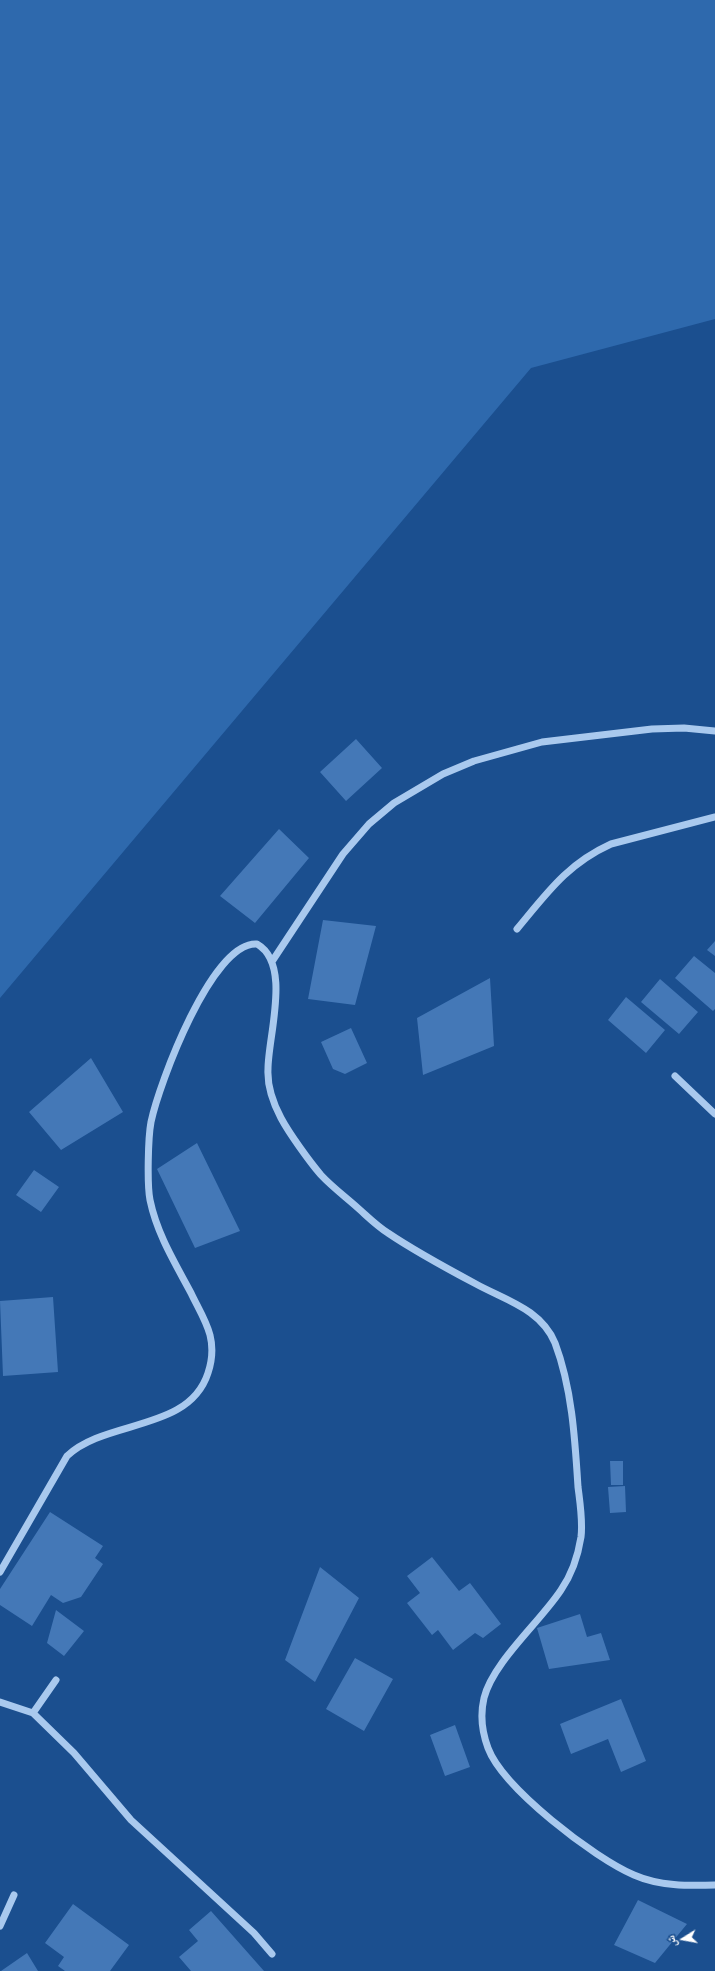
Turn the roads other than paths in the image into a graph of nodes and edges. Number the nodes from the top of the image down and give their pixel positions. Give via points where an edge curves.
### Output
1 (715, 731) edge
2 (715, 817) edge
3 (517, 929) dead end
4 (273, 960) junction
5 (675, 1076) dead end
6 (715, 1114) edge
7 (0, 1572) edge
8 (56, 1680) dead end
9 (0, 1702) edge
10 (33, 1713) junction
11 (715, 1885) edge
12 (14, 1895) dead end
13 (0, 1926) edge
14 (272, 1954) dead end

1 - 4 street via 684,728 652,729 542,742 474,761 443,774 394,803 369,824 343,854
2 - 3 street via 611,844 595,851 566,872
4 - 7 street via 262,946 248,945 227,961 208,985 161,1084 151,1124 149,1199 163,1241 210,1335 212,1357 205,1380 200,1391 190,1402 174,1412 98,1437 66,1456
4 - 11 street via 277,987 268,1084 282,1120 321,1175 387,1232 536,1317 554,1340 564,1376 575,1439 582,1533 578,1554 562,1590 493,1674 484,1698 482,1724 489,1750 511,1784 527,1799 583,1844 632,1874 670,1884
5 - 6 street
8 - 10 street
9 - 10 street
10 - 14 street via 74,1752 132,1820 254,1933
12 - 13 street

